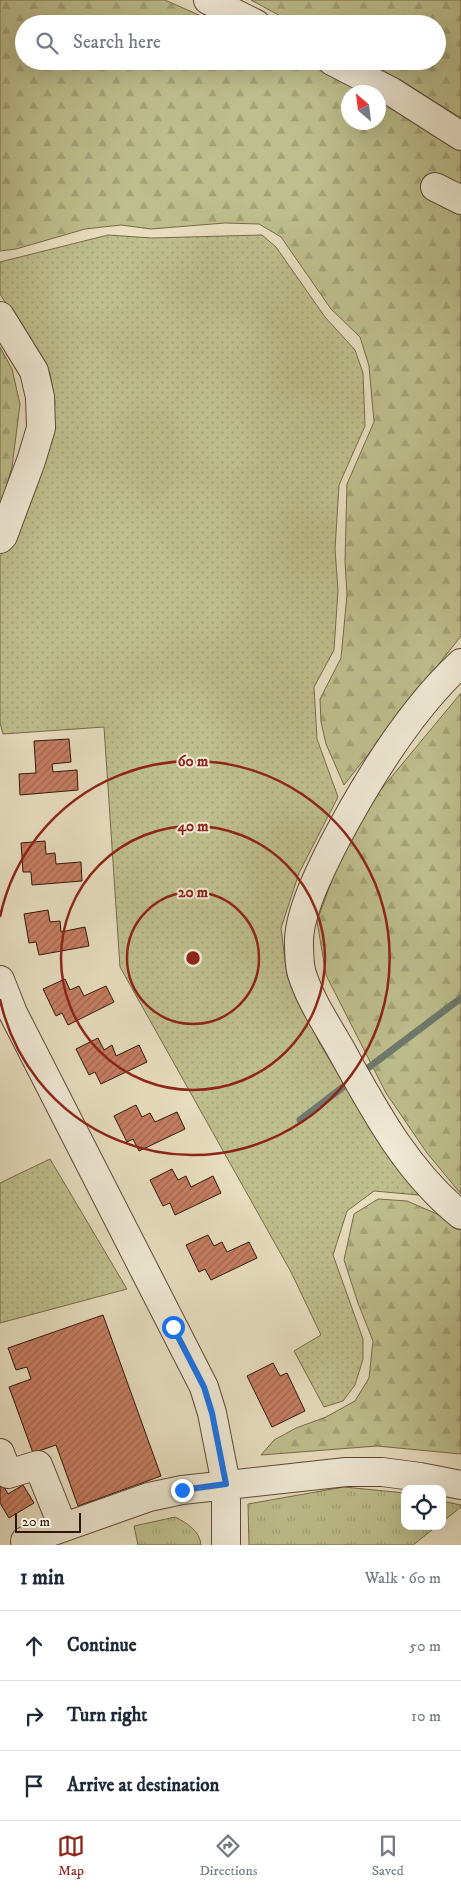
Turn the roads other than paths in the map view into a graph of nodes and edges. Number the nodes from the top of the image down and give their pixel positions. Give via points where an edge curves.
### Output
1 (208, 0) edge
2 (238, 15) edge
3 (349, 70) edge
4 (461, 136) edge
5 (435, 187) dead end
6 (461, 200) edge
7 (0, 316) edge
8 (0, 539) edge
9 (461, 663) edge
10 (0, 980) edge
11 (461, 1216) edge
12 (0, 1453) edge
13 (226, 1484) junction
14 (461, 1485) edge
15 (63, 1527) junction
16 (26, 1543) edge
17 (226, 1545) edge

1 - 2 street
3 - 4 street via 392,92
5 - 6 street
7 - 8 street via 34,371 40,397 41,428 32,461
9 - 11 street via 448,674 401,732 358,797 308,899 299,939 305,982 378,1118 410,1164
10 - 13 street via 13,1013 204,1387
12 - 15 street via 8,1474 38,1465
13 - 14 street via 346,1472 391,1473
13 - 15 street via 149,1497
13 - 17 street
15 - 16 street

